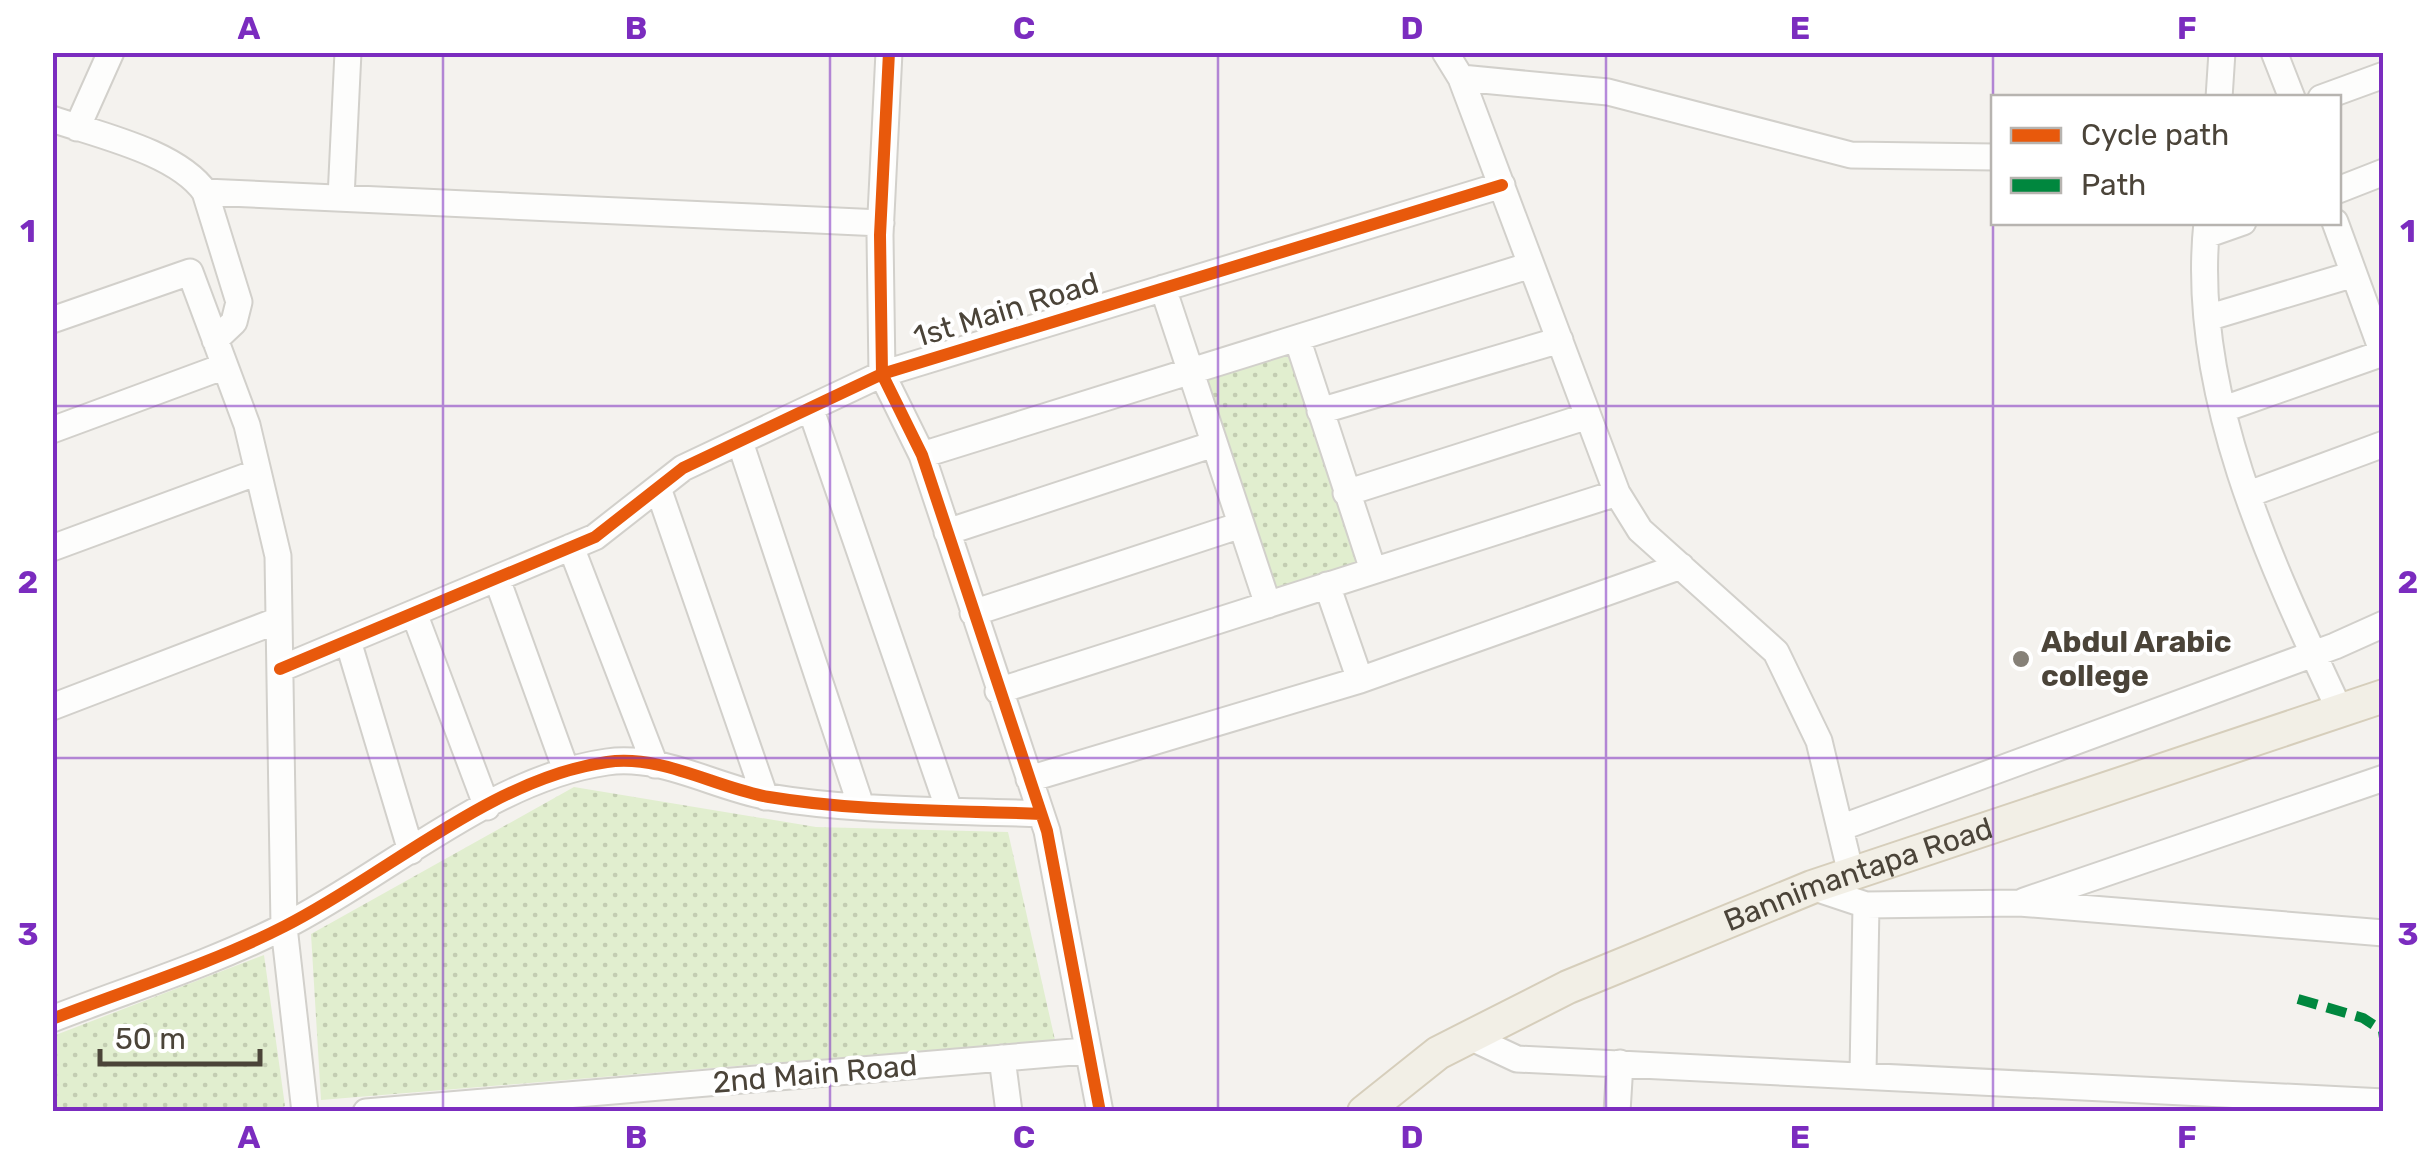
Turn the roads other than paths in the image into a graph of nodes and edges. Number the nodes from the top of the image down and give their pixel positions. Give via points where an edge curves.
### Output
1 (111, 52) edge
2 (348, 52) edge
3 (889, 52) edge
4 (1445, 52) edge
5 (2222, 52) edge
6 (2274, 52) edge
7 (2384, 75) edge
8 (1462, 78) junction
9 (2219, 95) edge
10 (2291, 95) edge
11 (2329, 95) edge
12 (52, 119) edge
13 (78, 128) junction
14 (1991, 157) edge
15 (2384, 172) edge
16 (1502, 185) junction
17 (2341, 189) edge
18 (205, 192) junction
19 (341, 198) junction
20 (881, 223) junction
21 (2336, 225) edge
22 (2206, 229) edge
23 (1532, 265) junction
24 (2354, 274) junction
25 (1163, 288) junction
26 (2207, 318) junction
27 (52, 320) edge
28 (1297, 338) junction
29 (215, 340) junction
30 (1560, 340) junction
31 (2383, 354) edge
32 (225, 366) junction
33 (1190, 371) junction
34 (882, 374) junction
35 (2224, 409) junction
36 (811, 410) junction
37 (1320, 411) junction
38 (1588, 416) junction
39 (52, 430) edge
40 (740, 442) junction
41 (1214, 444) junction
42 (2384, 444) edge
43 (922, 455) junction
44 (258, 472) junction
45 (658, 488) junction
46 (1346, 493) junction
47 (1617, 493) junction
48 (2249, 494) junction
49 (1241, 525) junction
50 (946, 532) junction
51 (52, 548) edge
52 (571, 548) junction
53 (1681, 566) junction
54 (1373, 570) junction
55 (497, 578) junction
56 (1328, 585) junction
57 (1268, 605) junction
58 (973, 613) junction
59 (414, 614) junction
60 (279, 620) junction
61 (2384, 624) edge
62 (348, 641) junction
63 (2313, 653) junction
64 (280, 669) junction
65 (1360, 680) junction
66 (998, 692) junction
67 (2384, 696) edge
68 (52, 707) edge
69 (2340, 710) junction
70 (655, 764) junction
71 (566, 770) junction
72 (2384, 778) edge
73 (1028, 779) junction
74 (766, 797) junction
75 (861, 806) junction
76 (487, 807) junction
77 (949, 810) junction
78 (1041, 814) junction
79 (1840, 828) junction
80 (411, 852) junction
81 (1851, 874) junction
82 (1812, 887) junction
83 (2019, 903) junction
84 (1866, 906) junction
85 (284, 927) junction
86 (2384, 932) edge
87 (52, 1019) edge
88 (1470, 1037) junction
89 (1085, 1051) junction
90 (1002, 1058) junction
91 (1620, 1063) junction
92 (1863, 1074) junction
93 (653, 1100) edge
94 (2384, 1102) edge
95 (305, 1112) edge
96 (366, 1112) edge
97 (1009, 1112) edge
98 (1100, 1112) edge
99 (1364, 1112) edge
100 (1617, 1112) edge

1 - 13 street
2 - 19 street
3 - 20 street
4 - 8 street
5 - 9 street
6 - 10 street
7 - 11 street
8 - 14 street via 1608,92 1851,155
8 - 16 street
12 - 13 street
13 - 18 street via 177,165
15 - 17 street
16 - 23 street
16 - 25 street, 1st Main Road
18 - 19 street
18 - 29 street via 239,302 234,322
19 - 20 street
20 - 34 street
21 - 24 street
22 - 26 street
23 - 28 street
23 - 30 street
24 - 26 street
24 - 31 street
25 - 33 street
25 - 34 street, 1st Main Road
26 - 35 street
27 - 29 street via 190,272
28 - 33 street
28 - 37 street
29 - 32 street
30 - 37 street
30 - 38 street
31 - 35 street
32 - 39 street
32 - 44 street
33 - 41 street
33 - 43 street
34 - 36 street, 1st Main Road
34 - 43 street
35 - 48 street
36 - 40 street, 1st Main Road
36 - 77 street
37 - 46 street
38 - 46 street
38 - 47 street
40 - 45 street, 1st Main Road via 683,468
40 - 75 street
41 - 49 street
41 - 50 street
42 - 48 street
43 - 50 street
44 - 51 street
44 - 60 street via 278,556
45 - 52 street, 1st Main Road
45 - 74 street
46 - 54 street
47 - 53 street via 1640,530
47 - 54 street
48 - 63 street
49 - 57 street
49 - 58 street
50 - 58 street
52 - 55 street, 1st Main Road
52 - 70 street
53 - 65 street
53 - 79 street via 1776,652 1819,741
54 - 56 street
55 - 59 street, 1st Main Road
55 - 71 street
56 - 57 street
56 - 65 street
57 - 66 street
58 - 66 street
59 - 62 street, 1st Main Road
59 - 76 street
60 - 64 street
60 - 68 street
61 - 63 street
62 - 64 street, 1st Main Road
62 - 80 street
63 - 69 street
63 - 79 street
64 - 85 street
65 - 73 street
66 - 73 street
67 - 69 main road, Bannimantapa Road
69 - 81 main road, Bannimantapa Road
70 - 71 street via 612,761
70 - 74 street
71 - 76 street
72 - 83 street
73 - 78 street
74 - 75 street
75 - 77 street
76 - 80 street
77 - 78 street
78 - 89 street
79 - 81 street
80 - 85 street
81 - 82 main road, Bannimantapa Road
82 - 84 street
82 - 88 main road, Bannimantapa Road via 1568,987
83 - 84 street
83 - 86 street
84 - 92 street
85 - 87 street
85 - 95 street
88 - 91 street via 1517,1059
88 - 99 main road, Bannimantapa Road
89 - 90 street, 2nd Main Road
89 - 98 street
90 - 93 street, 2nd Main Road
90 - 97 street
91 - 92 street
91 - 100 street
92 - 94 street
93 - 96 street, 2nd Main Road

